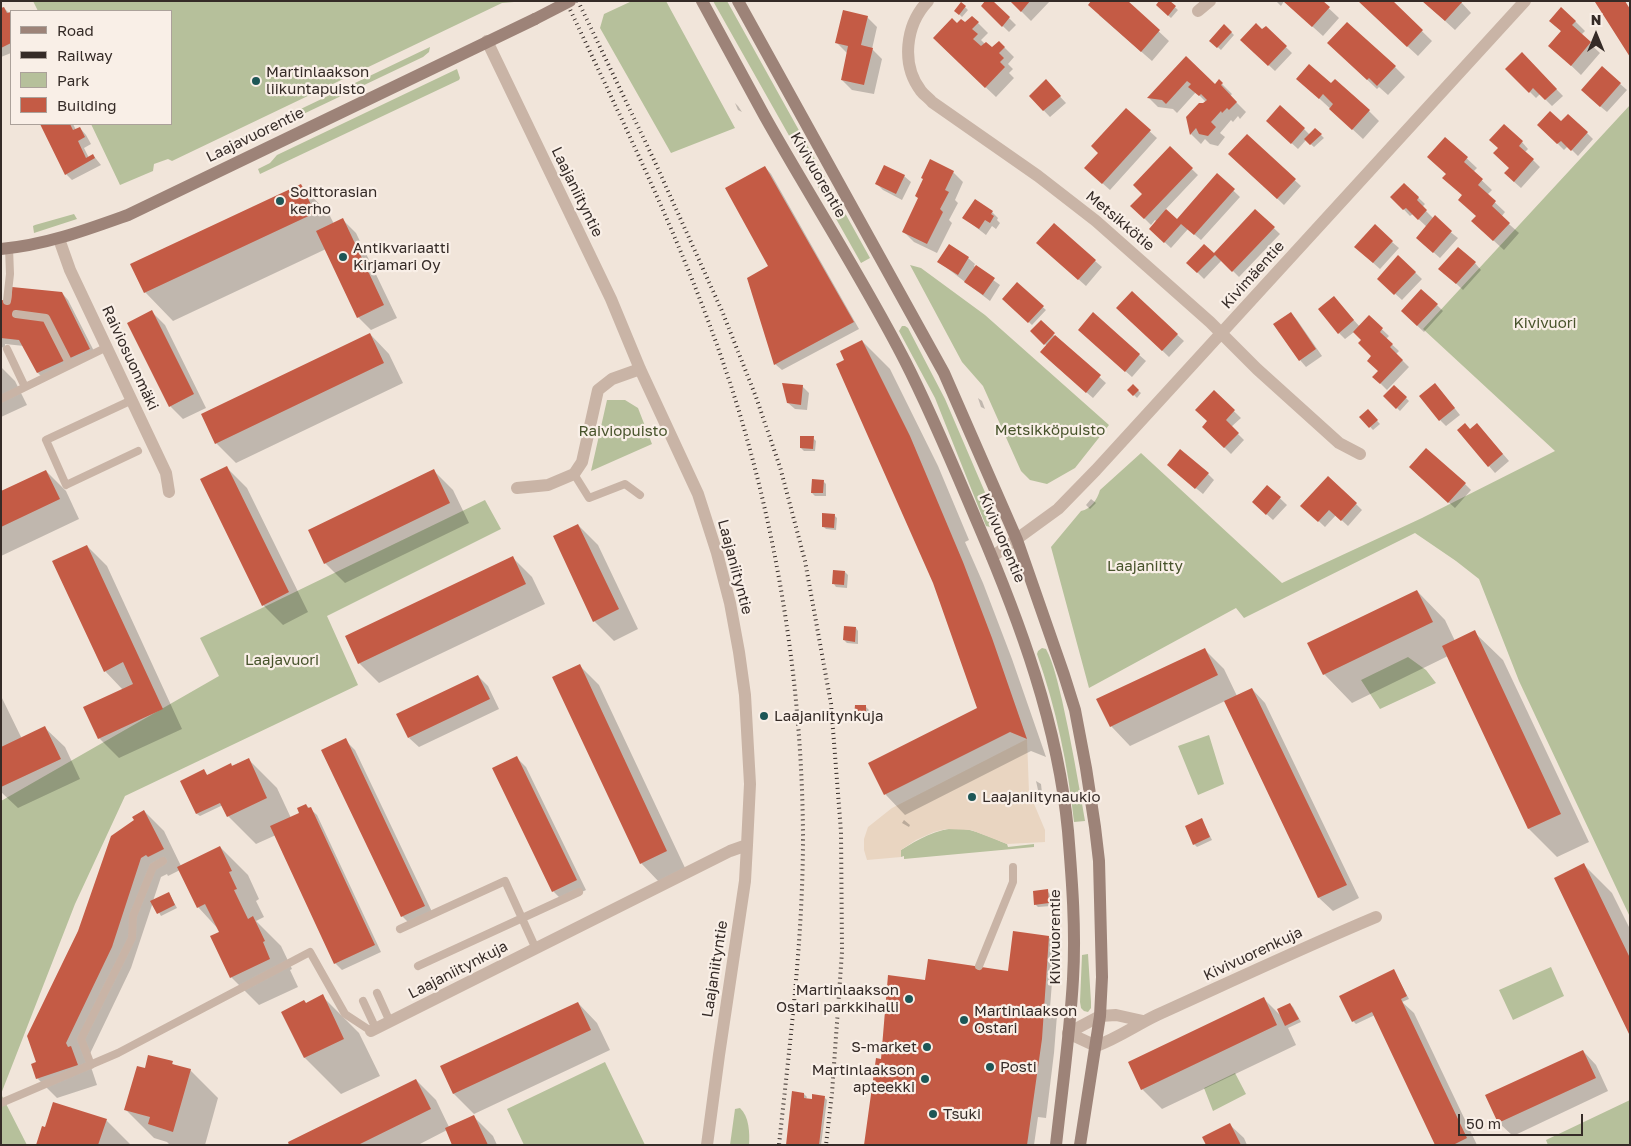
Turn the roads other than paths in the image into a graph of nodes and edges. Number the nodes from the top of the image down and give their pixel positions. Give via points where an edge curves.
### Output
1 (570, 1) edge
2 (702, 1) edge
3 (738, 1) edge
4 (928, 1) edge
5 (1210, 1) edge
6 (1522, 2) edge
7 (1198, 11) dead end
8 (487, 41) junction
9 (59, 239) junction
10 (5, 249) edge
11 (7, 301) dead end
12 (16, 314) dead end
13 (1221, 334) junction
14 (107, 347) junction
15 (7, 349) dead end
16 (70, 365) junction
17 (640, 369) junction
18 (25, 387) junction
19 (1, 399) edge
20 (132, 400) junction
21 (138, 451) dead end
22 (1360, 454) dead end
23 (574, 474) junction
24 (517, 488) dead end
25 (169, 492) dead end
26 (640, 495) dead end
27 (1017, 540) junction
28 (992, 557) junction
29 (748, 845) junction
30 (163, 861) dead end
31 (1013, 868) dead end
32 (579, 892) dead end
33 (1376, 917) dead end
34 (522, 918) junction
35 (400, 929) dead end
36 (536, 949) junction
37 (418, 966) dead end
38 (979, 966) dead end
39 (377, 993) dead end
40 (363, 1001) dead end
41 (1100, 1016) junction
42 (1144, 1021) junction
43 (390, 1022) junction
44 (374, 1030) junction
45 (1068, 1033) junction
46 (1096, 1046) junction
47 (91, 1065) junction
48 (1, 1103) edge
49 (707, 1145) edge
50 (1056, 1145) edge
51 (1080, 1145) edge

1 - 8 street, Laajavuorentie, bridge
2 - 28 street, Kivivuorentie via 906,362
3 - 27 street, Kivivuorentie via 944,373
4 - 13 street, Metsikkötie via 916,19 908,47 908,64 921,91 1096,221
5 - 7 street
6 - 13 street, Kivimäentie
8 - 9 street, Laajavuorentie via 147,206
8 - 17 street, Laajaniityntie via 611,299
9 - 10 street, Laajavuorentie
9 - 14 street, Raiviosuonmäki via 70,270
10 - 11 lane via 10,274
12 - 16 lane via 46,318
13 - 22 street, Metsikkötie via 1339,443
13 - 27 street, Kivimäentie via 1077,490
14 - 16 lane
14 - 20 street, Raiviosuonmäki
15 - 18 lane
16 - 18 lane
17 - 23 street via 612,379 598,390 582,462
17 - 29 street, Laajaniityntie via 698,494 730,603 745,695 750,784
18 - 19 lane
20 - 21 lane via 46,440 66,484
20 - 25 street, Raiviosuonmäki via 166,473
23 - 24 street via 548,485
23 - 26 lane via 590,498 625,484
27 - 28 street, Kivimäentie
27 - 41 street, Kivivuorentie via 1075,710 1086,768 1099,861
28 - 45 street, Kivivuorentie via 1008,594 1047,713 1068,829 1073,932
29 - 36 street, Laajaniitynkuja
29 - 49 street, Laajaniityntie
30 - 47 lane via 154,867 133,916 132,938 81,1040
31 - 38 lane via 1013,882
32 - 34 lane
33 - 42 street, Kivivuorenkuja
34 - 35 lane via 505,881
34 - 36 lane
34 - 37 lane
36 - 43 street, Laajaniitynkuja
39 - 43 lane
40 - 44 lane
41 - 42 street via 1116,1015
41 - 45 street
41 - 46 street, Kivivuorentie
42 - 46 street, Kivivuorenkuja
43 - 44 street, Laajaniitynkuja
44 - 47 lane via 345,1014 310,952
45 - 46 street
45 - 50 street, Kivivuorentie
46 - 51 street, Kivivuorentie
47 - 48 lane

